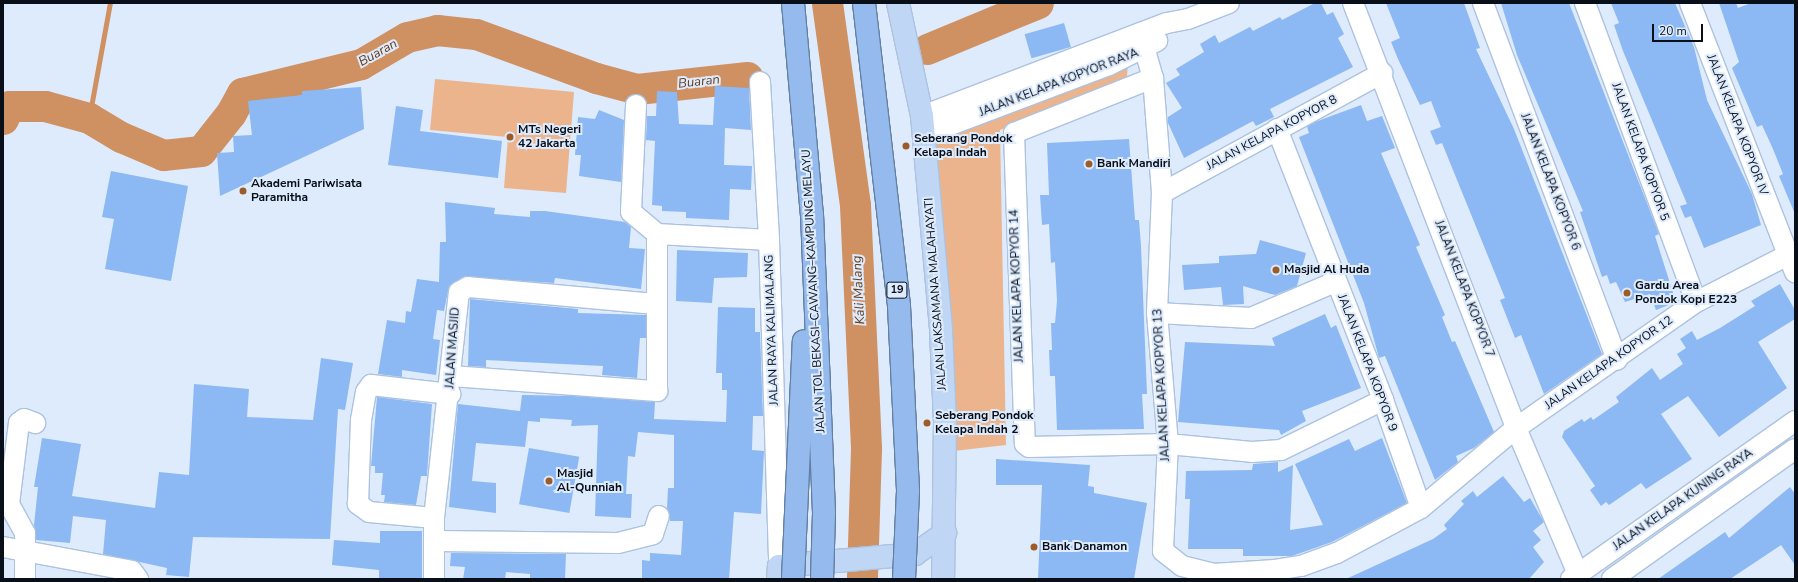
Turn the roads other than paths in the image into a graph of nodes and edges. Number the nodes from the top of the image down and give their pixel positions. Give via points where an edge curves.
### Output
1 (793, 3) edge
2 (864, 3) edge
3 (898, 3) edge
4 (908, 3) edge
5 (1229, 3) edge
6 (1353, 3) edge
7 (1483, 3) edge
8 (1585, 3) edge
9 (1690, 3) edge
10 (907, 35) junction
11 (1143, 41) junction
12 (1382, 73) junction
13 (1152, 78) junction
14 (760, 82) dead end
15 (636, 105) dead end
16 (923, 125) junction
17 (1277, 129) junction
18 (1162, 193) junction
19 (812, 214) junction
20 (1783, 226) edge
21 (657, 234) junction
22 (769, 240) junction
23 (1792, 264) edge
24 (1335, 282) junction
25 (1696, 302) junction
26 (656, 304) junction
27 (1157, 313) junction
28 (1617, 360) junction
29 (451, 385) junction
30 (1383, 400) junction
31 (1795, 420) edge
32 (35, 422) dead end
33 (1516, 428) junction
34 (1168, 444) junction
35 (1795, 449) edge
36 (1421, 508) junction
37 (659, 516) dead end
38 (434, 518) junction
39 (945, 533) junction
40 (436, 541) junction
41 (3, 547) edge
42 (27, 552) junction
43 (912, 554) junction
44 (816, 572) edge
45 (783, 575) edge
46 (943, 575) edge
47 (1575, 576) edge
48 (25, 579) edge
49 (138, 579) edge
50 (434, 579) edge
51 (904, 579) edge
52 (1612, 579) edge

1 - 19 highway, JALAN TOL BEKASI–CAWANG–KAMPUNG MELAYU, bridge
2 - 51 highway, 19, bridge via 899,306 908,491
3 - 10 main road, JALAN LAKSAMANA MALAHAYATI
4 - 10 main road, JALAN LAKSAMANA MALAHAYATI
5 - 11 street, JALAN KELAPA KOPYOR RAYA
6 - 12 street, JALAN KELAPA KOPYOR 7
7 - 28 street, JALAN KELAPA KOPYOR 6
8 - 25 street, JALAN KELAPA KOPYOR 5
9 - 20 street, JALAN KELAPA KOPYOR IV
10 - 16 main road, JALAN LAKSAMANA MALAHAYATI
11 - 13 street, JALAN KELAPA KOPYOR 13
11 - 16 street, JALAN KELAPA KOPYOR RAYA
12 - 17 street, JALAN KELAPA KOPYOR 8
12 - 33 street, JALAN KELAPA KOPYOR 7
13 - 18 street, JALAN KELAPA KOPYOR 13
13 - 34 street, JALAN KELAPA KOPYOR 14 via 1014,133 1022,439 1029,447
14 - 22 street, JALAN RAYA KALIMALANG
15 - 21 street via 631,212
16 - 39 main road, JALAN LAKSAMANA MALAHAYATI via 941,331
17 - 18 street, JALAN KELAPA KOPYOR 8
17 - 24 street, JALAN KELAPA KOPYOR 9
18 - 27 street, JALAN KELAPA KOPYOR 13
19 - 44 highway, JALAN TOL BEKASI–CAWANG–KAMPUNG MELAYU, bridge via 824,512
19 - 45 highway, bridge
20 - 23 street, JALAN KELAPA KOPYOR IV
21 - 22 street
21 - 26 street
22 - 45 street, JALAN RAYA KALIMALANG
23 - 25 street, JALAN KELAPA KOPYOR 12
24 - 27 street via 1251,318
24 - 30 street, JALAN KELAPA KOPYOR 9
25 - 28 street, JALAN KELAPA KOPYOR 12
26 - 29 street, JALAN MASJID via 463,288 457,298
26 - 29 street via 657,391
27 - 34 street, JALAN KELAPA KOPYOR 13
28 - 33 street, JALAN KELAPA KOPYOR 12
29 - 38 street, JALAN MASJID
29 - 38 street via 372,385 366,392 361,420 358,504 369,512
30 - 34 street via 1281,450 1252,452
30 - 36 street, JALAN KELAPA KOPYOR 9
31 - 47 street, JALAN KELAPA KUNING RAYA
32 - 42 street via 24,419 19,422 9,504 25,533
33 - 36 street, JALAN KELAPA KOPYOR 13
33 - 47 street, JALAN KELAPA KOPYOR 7
34 - 36 street, JALAN KELAPA KOPYOR 13 via 1163,550 1182,566 1213,574 1301,566 1337,553
35 - 52 street, JALAN KELAPA KUNING RAYA
37 - 40 street via 653,534 618,543
38 - 40 street, JALAN MASJID
39 - 43 main road
39 - 46 main road, JALAN LAKSAMANA MALAHAYATI
40 - 50 street, JALAN MASJID
41 - 42 street
42 - 48 street
42 - 49 street via 132,571
43 - 44 main road, bridge
43 - 46 main road
44 - 45 main road

